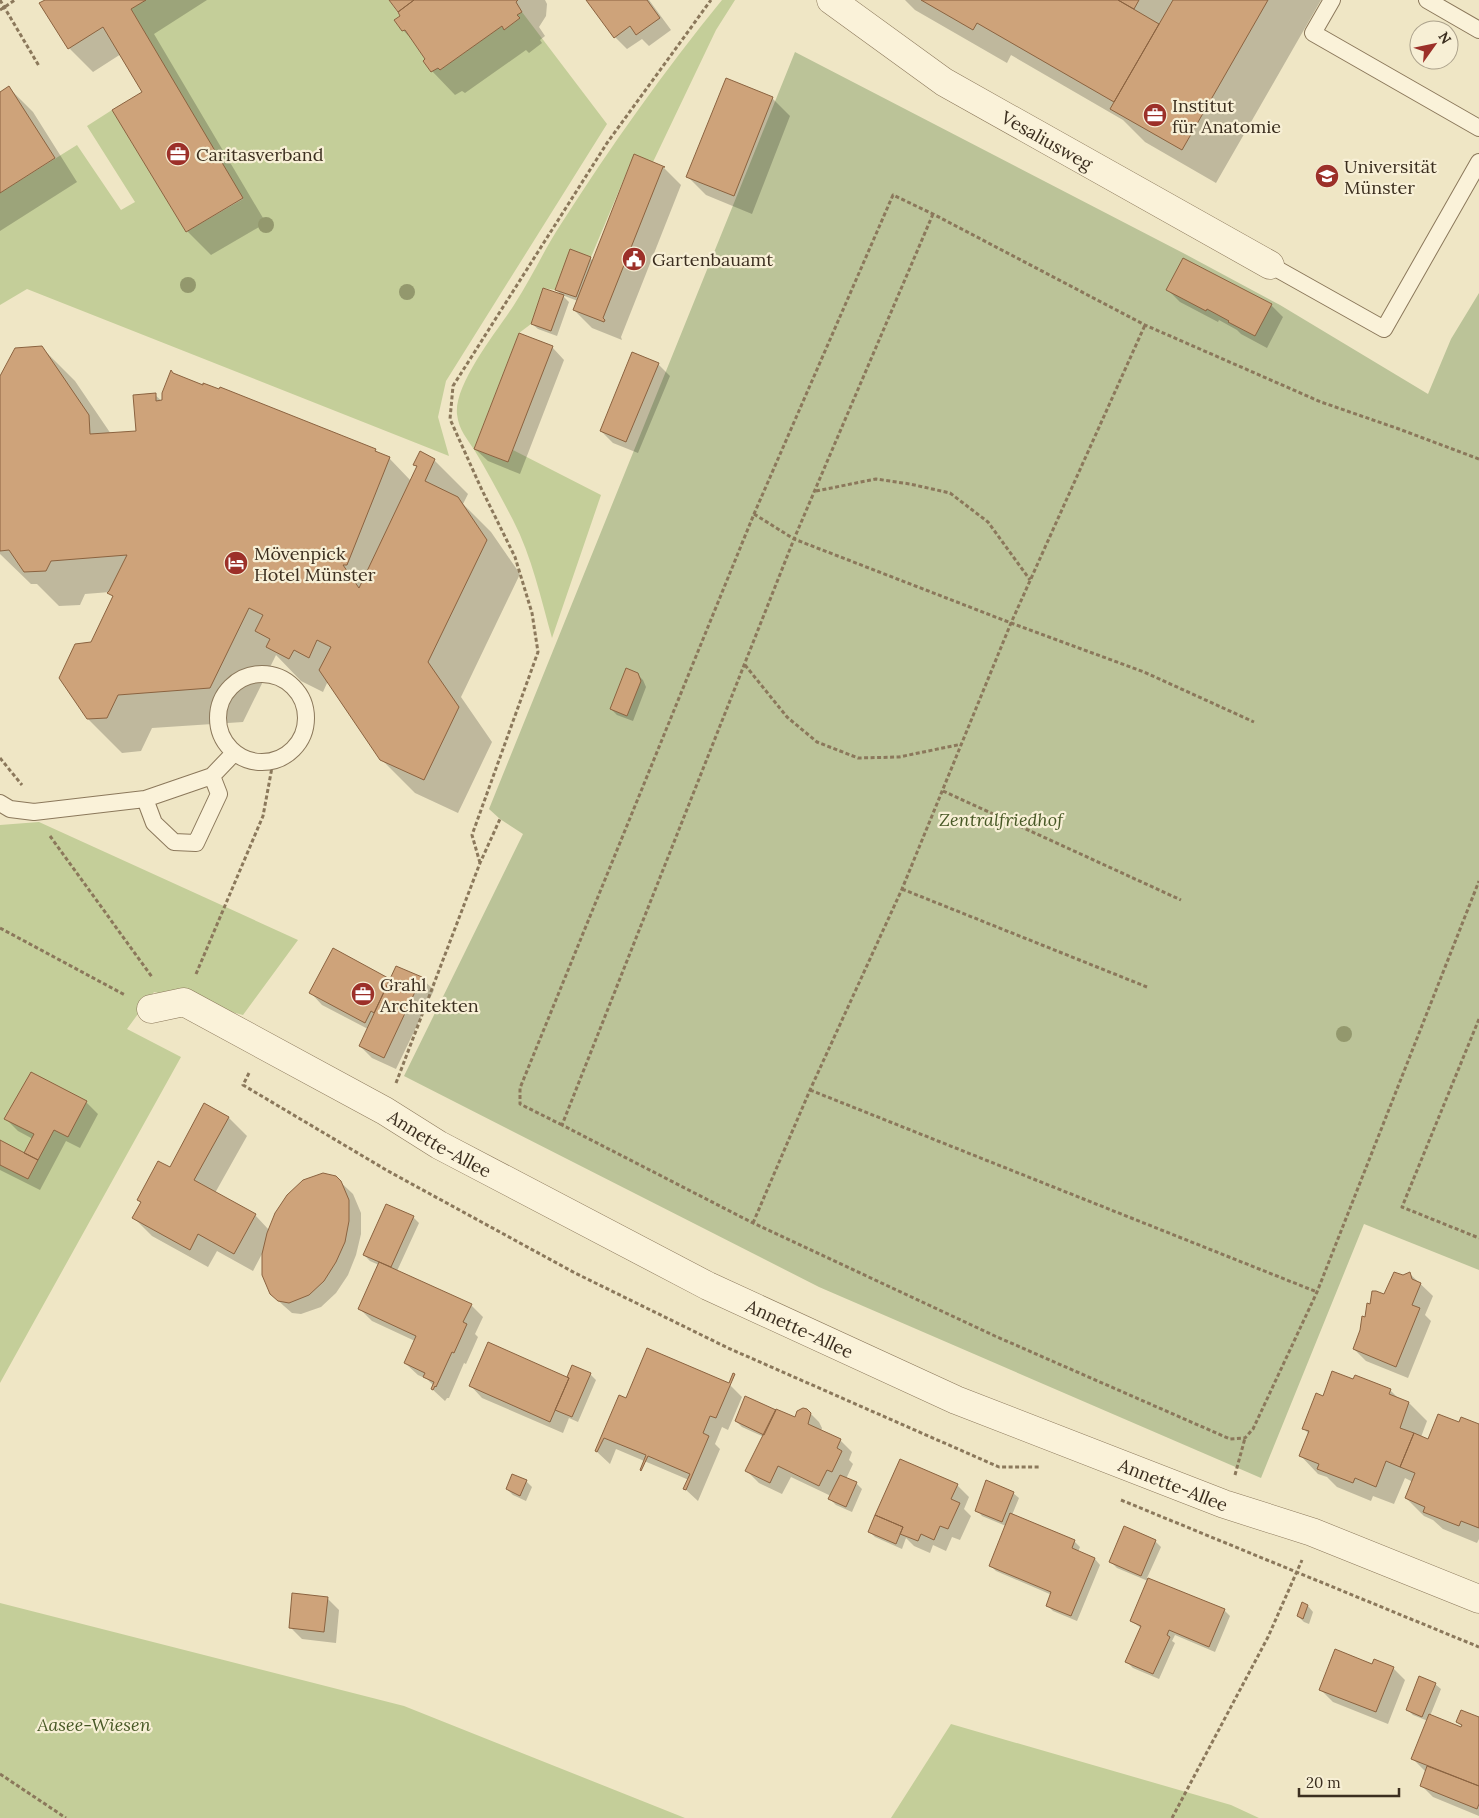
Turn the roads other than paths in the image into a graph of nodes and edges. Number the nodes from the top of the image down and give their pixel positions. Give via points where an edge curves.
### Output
1 (831, 0) edge
2 (1332, 0) edge
3 (1427, 0) edge
4 (1479, 30) edge
5 (1479, 128) edge
6 (1479, 162) edge
7 (1270, 266) joint
8 (234, 753) junction
9 (212, 776) junction
10 (146, 799) junction
11 (0, 803) edge
12 (151, 1009) road end
13 (1479, 1598) edge

1 - 7 street, Vesaliusweg via 944,82
2 - 5 lane via 1313,33
3 - 4 lane
6 - 7 lane via 1384,329
8 - 8 lane via 218,729 218,711 224,694 241,678 268,673 288,682 302,698 306,724 295,749 273,762 254,762
8 - 9 lane
9 - 10 lane
9 - 10 lane via 219,794 196,843 174,842 154,823
10 - 11 lane via 34,812 10,809
12 - 13 street, Annette-Allee via 184,1002 385,1111 448,1150 708,1286 956,1400 1224,1504 1312,1532

